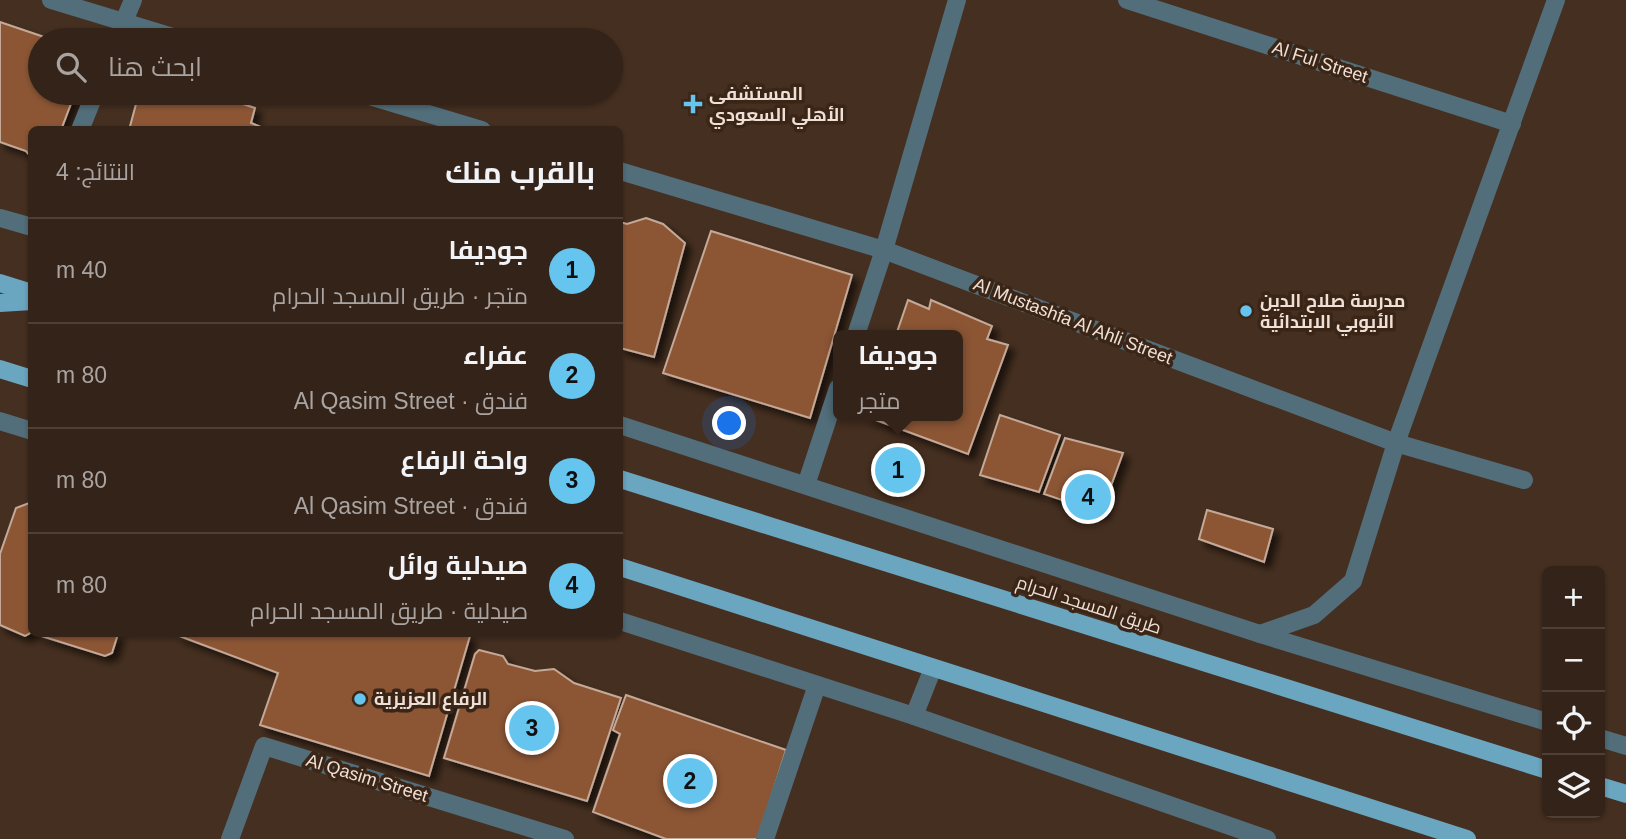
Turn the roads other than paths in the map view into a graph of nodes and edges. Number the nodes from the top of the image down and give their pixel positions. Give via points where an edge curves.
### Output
1 (51, 0) edge
2 (132, 0) edge
3 (957, 0) edge
4 (1127, 0) edge
5 (1556, 0) edge
6 (124, 23) junction
7 (122, 28) edge
8 (141, 28) edge
9 (90, 105) edge
10 (399, 105) edge
11 (1512, 124) junction
12 (82, 126) edge
13 (469, 126) edge
14 (623, 172) edge
15 (0, 218) edge
16 (28, 227) edge
17 (884, 250) junction
18 (0, 284) edge
19 (28, 292) edge
20 (28, 301) edge
21 (0, 303) edge
22 (858, 330) edge
23 (0, 369) edge
24 (28, 378) edge
25 (833, 403) edge
26 (0, 421) edge
27 (623, 426) edge
28 (28, 430) edge
29 (1396, 443) junction
30 (623, 479) edge
31 (1524, 480) dead end
32 (806, 485) junction
33 (623, 568) edge
34 (623, 622) edge
35 (1260, 634) junction
36 (933, 668) junction
37 (817, 685) junction
38 (914, 716) junction
39 (1542, 720) edge
40 (1605, 740) edge
41 (1626, 746) edge
42 (1542, 768) edge
43 (1605, 788) edge
44 (1626, 794) edge
45 (230, 839) edge
46 (565, 839) edge
47 (765, 839) edge
48 (1267, 839) edge
49 (1467, 839) edge

1 - 6 street
2 - 6 street
3 - 17 street
4 - 11 street, Al Ful Street
5 - 11 street
6 - 7 street
6 - 8 street
9 - 12 street
10 - 13 street
11 - 29 street
14 - 17 street, Al Mustashfa Al Ahli Street
15 - 16 street
17 - 22 street
17 - 29 street, Al Mustashfa Al Ahli Street
18 - 19 main road
20 - 21 main road
23 - 24 main road
25 - 32 street
26 - 28 street
27 - 32 street
29 - 31 street, Al Mustashfa Al Ahli Street
29 - 35 street via 1353,581 1314,615
30 - 42 main road, طريق المسجد الحرام
32 - 35 street
33 - 36 main road
34 - 37 street
35 - 39 street
36 - 38 street
36 - 49 main road
37 - 38 street
37 - 47 street
38 - 48 street
40 - 41 street
43 - 44 main road
45 - 46 street, Al Qasim Street via 264,746

